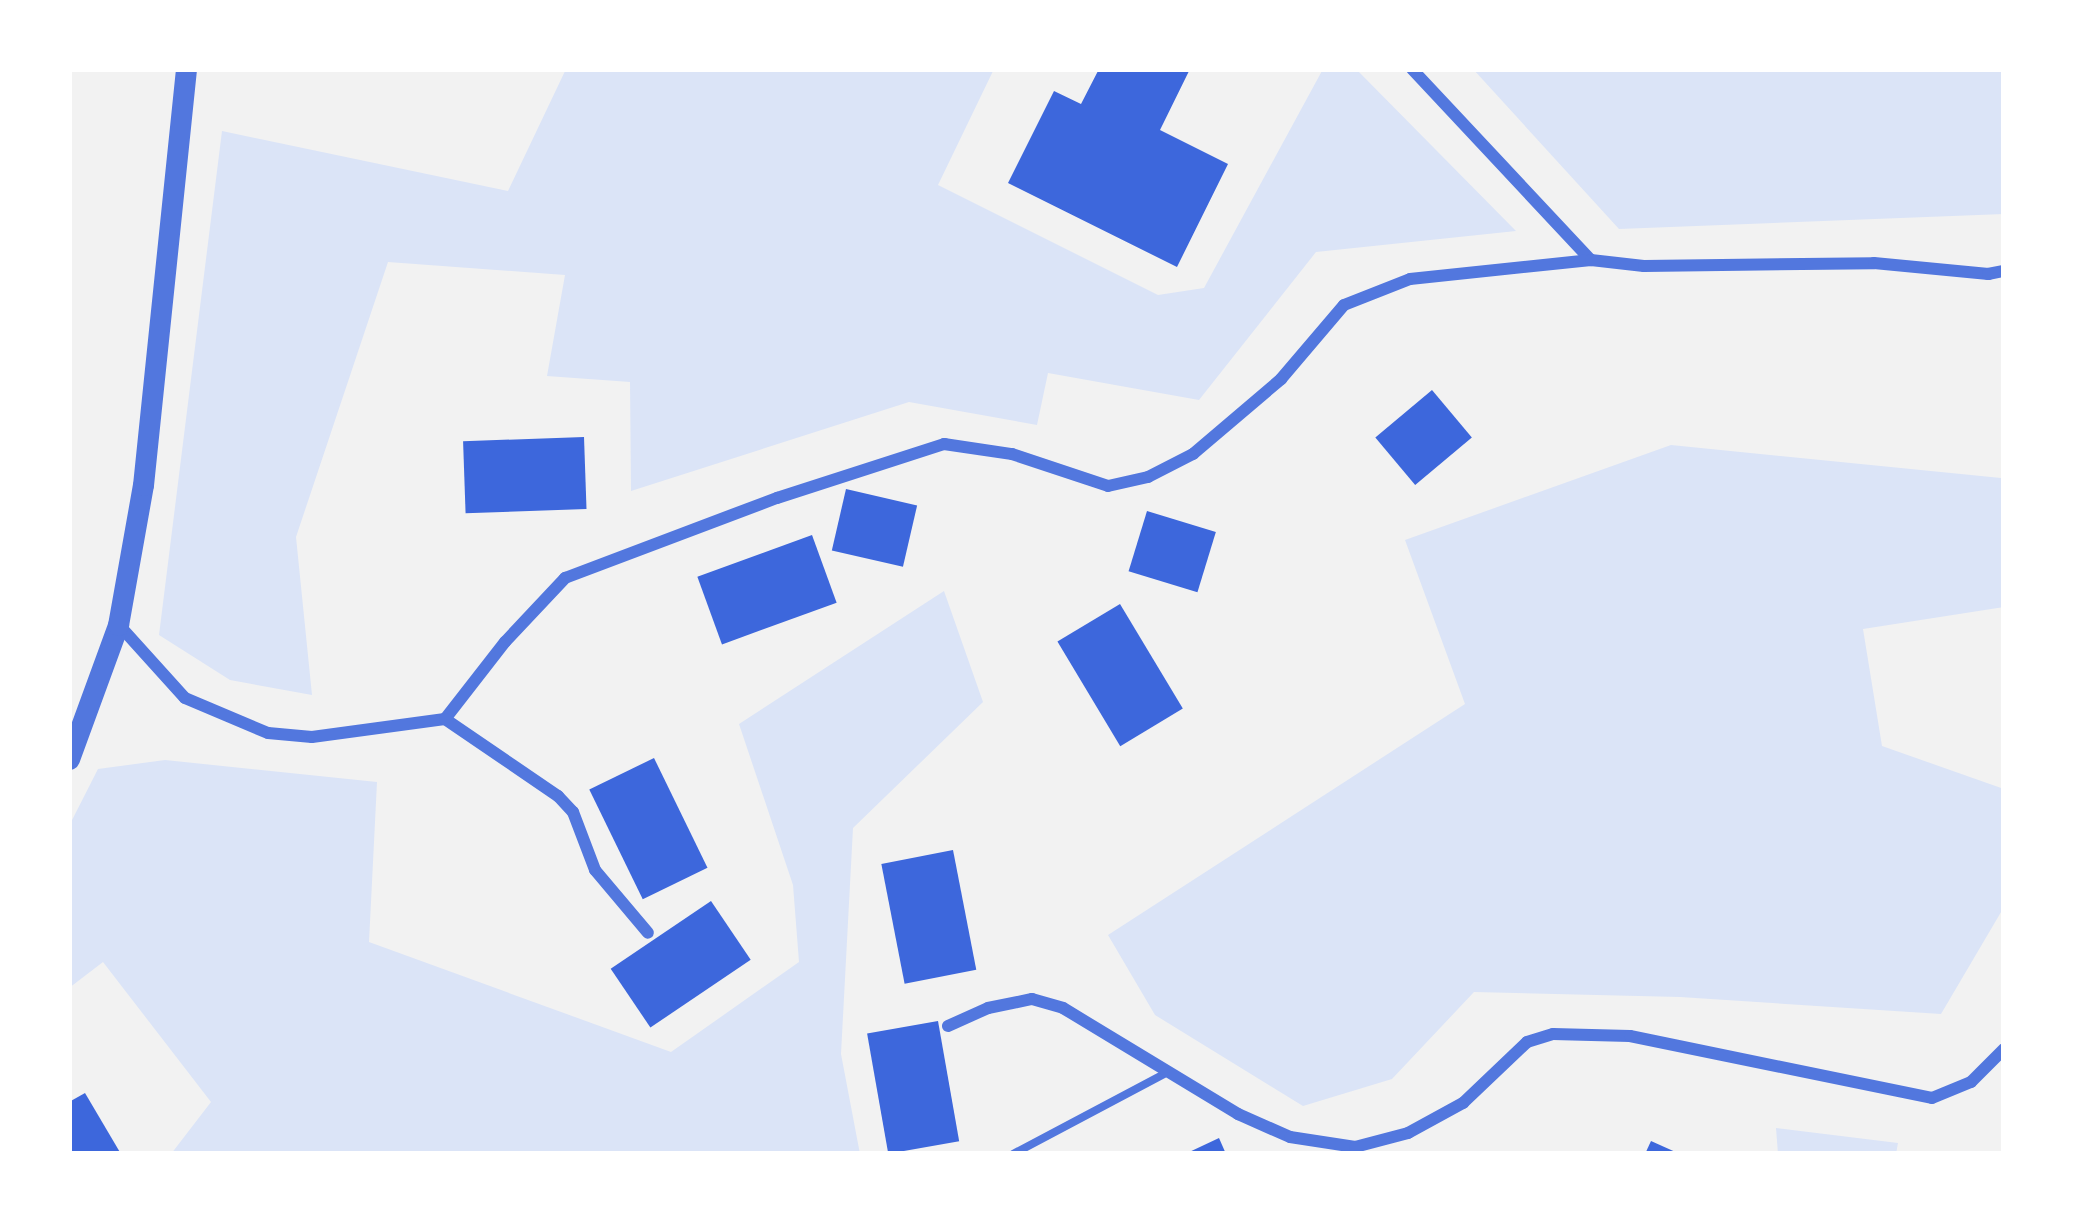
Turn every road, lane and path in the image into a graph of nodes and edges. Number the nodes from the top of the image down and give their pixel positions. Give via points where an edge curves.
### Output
1 (186, 69) edge
2 (1412, 69) edge
3 (1592, 260) junction
4 (2004, 271) edge
5 (118, 625) junction
6 (445, 718) junction
7 (69, 759) edge
8 (648, 933) dead end
9 (949, 1026) dead end
10 (2004, 1049) edge
11 (1164, 1074) junction
12 (1013, 1154) edge

1 - 5 street via 142,485
2 - 3 street
3 - 4 street
3 - 6 street via 1410,279 1362,294 1281,379 1193,454 1148,477 1108,486 1012,454 944,444 565,578
5 - 6 street via 185,698 268,734
5 - 7 street
6 - 8 street via 558,796 573,812 595,869
9 - 11 street via 1032,999 1063,1008
10 - 11 street via 1971,1082 1932,1098 1630,1036 1553,1034 1527,1042 1463,1103 1408,1133 1355,1147 1290,1137
11 - 12 lane

